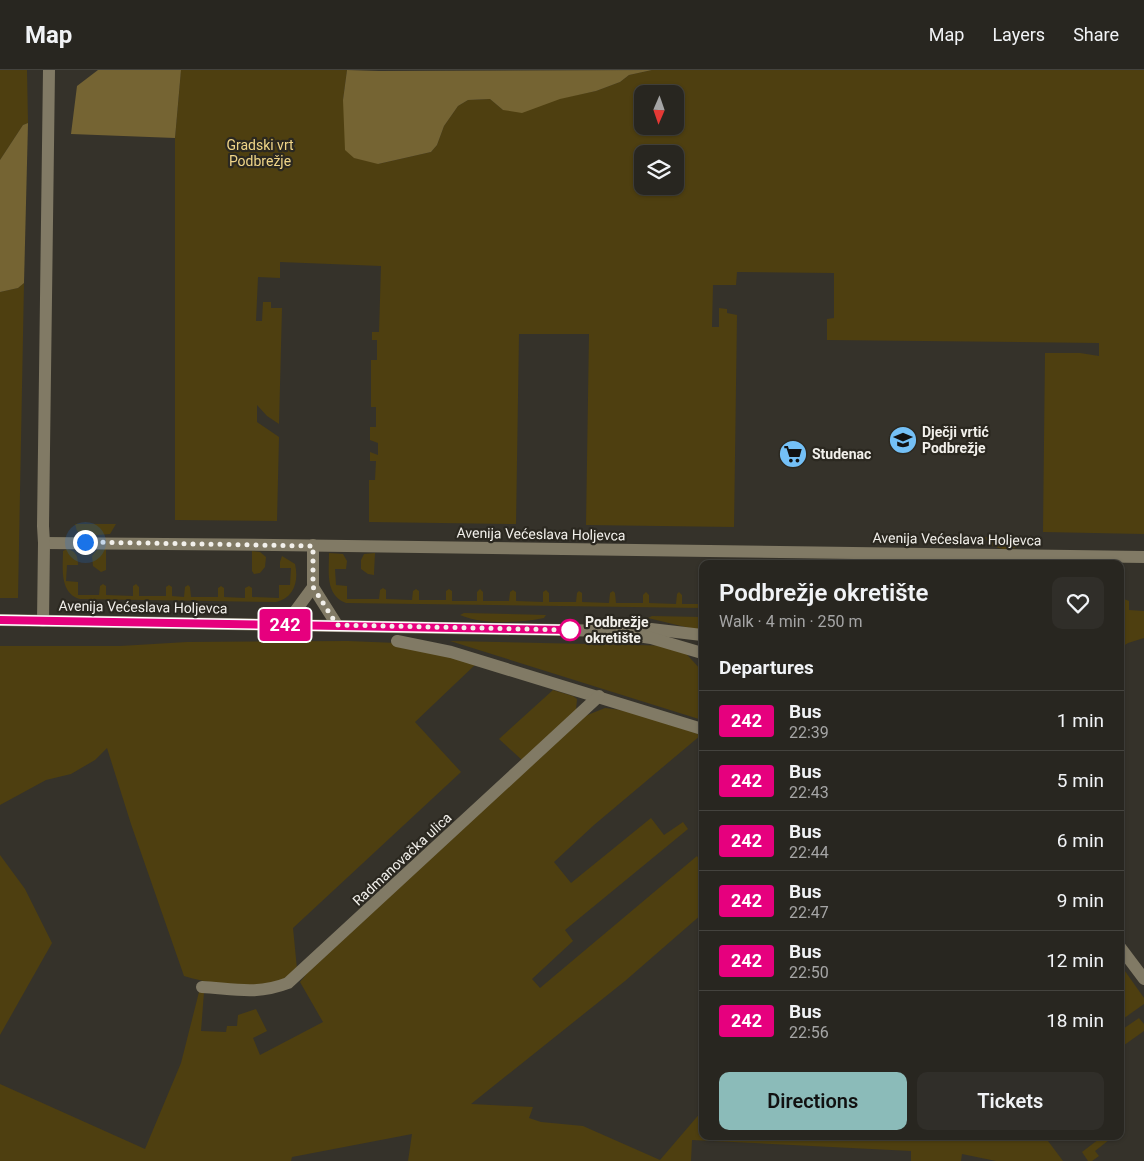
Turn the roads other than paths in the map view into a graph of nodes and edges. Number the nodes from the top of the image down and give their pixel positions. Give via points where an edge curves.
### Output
1 (49, 70) edge
2 (44, 543) junction
3 (313, 546) junction
4 (1144, 557) edge
5 (769, 558) edge
6 (313, 587) junction
7 (0, 620) edge
8 (43, 620) junction
9 (285, 624) junction
10 (337, 625) junction
11 (613, 631) junction
12 (699, 636) edge
13 (397, 640) dead end
14 (699, 653) edge
15 (599, 696) junction
16 (699, 728) edge
17 (1124, 952) edge
18 (1144, 979) edge
19 (202, 986) dead end

1 - 2 street
2 - 3 street, Avenija Većeslava Holjevca
2 - 8 street
3 - 5 street, Avenija Većeslava Holjevca
3 - 6 street
4 - 5 street, Avenija Većeslava Holjevca
6 - 9 street
6 - 10 street
7 - 8 street, Avenija Većeslava Holjevca
8 - 9 street, Avenija Većeslava Holjevca
9 - 10 street, Avenija Većeslava Holjevca
10 - 11 street, Avenija Većeslava Holjevca
11 - 12 street, Avenija Većeslava Holjevca via 650,629
11 - 14 street, Avenija Većeslava Holjevca via 651,638
13 - 15 street via 451,652
15 - 16 street
15 - 19 street, Radmanovačka ulica via 288,983 252,992
17 - 18 street

